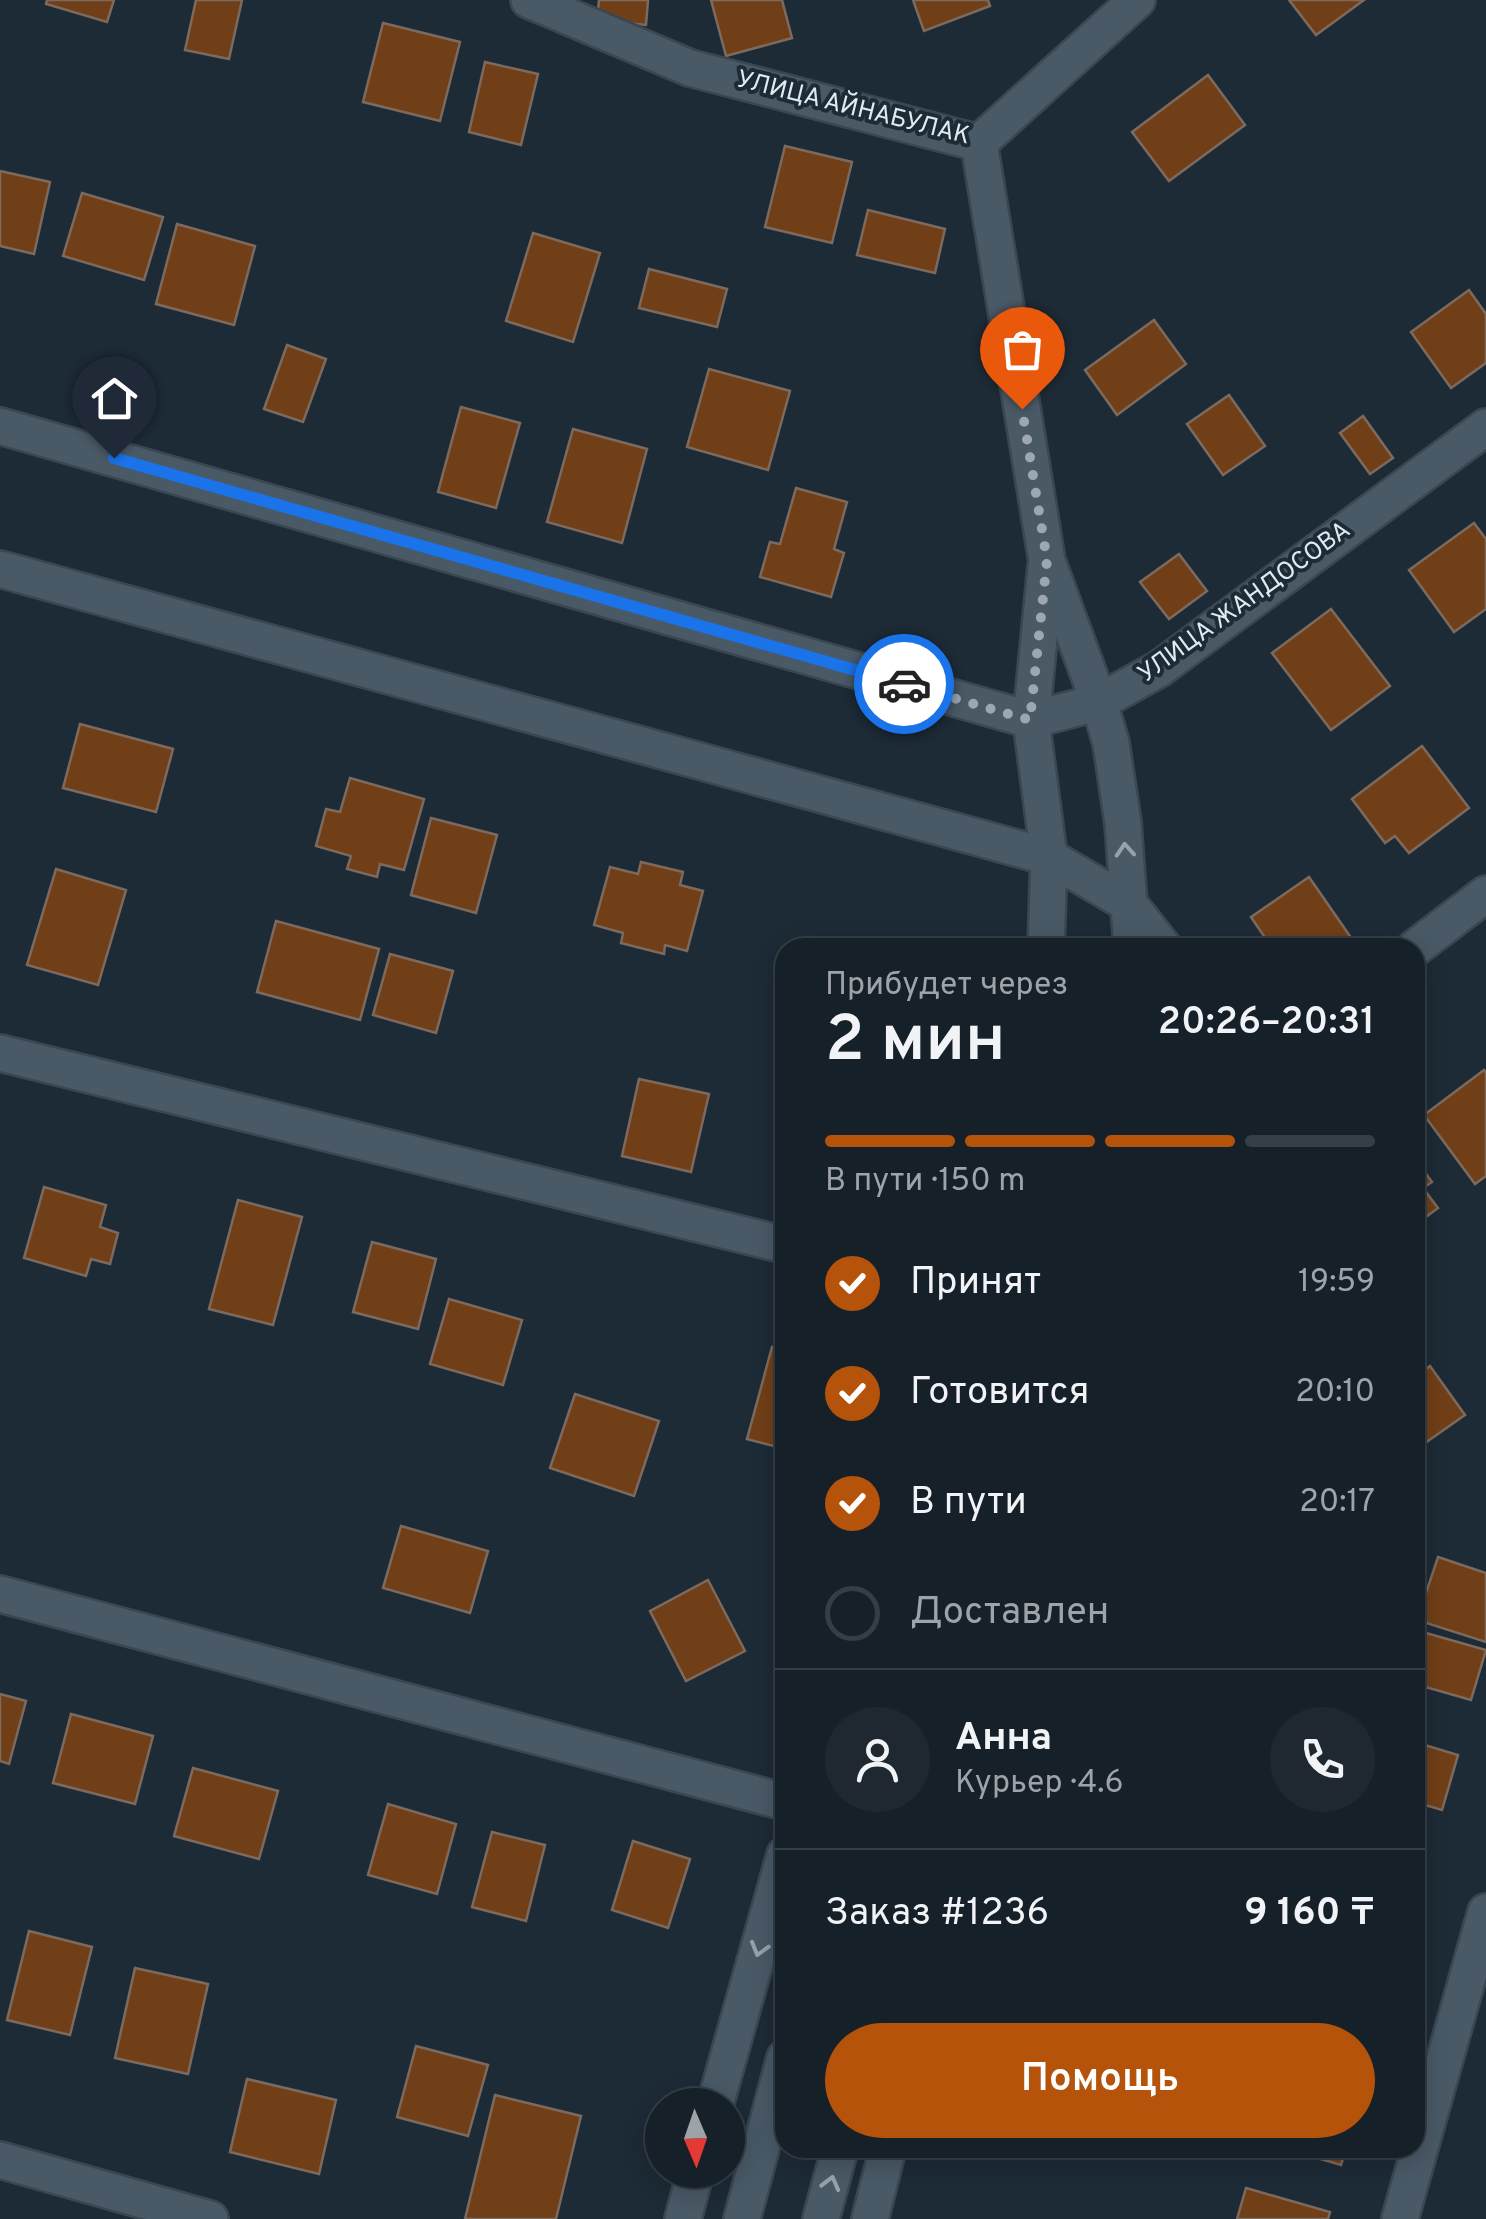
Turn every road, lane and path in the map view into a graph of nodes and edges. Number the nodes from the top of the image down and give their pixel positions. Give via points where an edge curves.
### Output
1 (529, 0) edge
2 (1137, 0) edge
3 (979, 143) junction
4 (0, 426) edge
5 (1486, 428) edge
6 (1047, 560) junction
7 (0, 569) edge
8 (1099, 702) junction
9 (1030, 720) junction
10 (1049, 857) junction
11 (1486, 894) edge
12 (1129, 904) junction
13 (1046, 938) edge
14 (1131, 938) edge
15 (1156, 938) edge
16 (1425, 940) edge
17 (0, 1053) edge
18 (775, 1243) edge
19 (0, 1594) edge
20 (775, 1799) edge
21 (775, 1890) edge
22 (1486, 1912) edge
23 (719, 2088) edge
24 (775, 2095) edge
25 (1425, 2130) edge
26 (837, 2158) edge
27 (885, 2158) edge
28 (1417, 2158) edge
29 (0, 2160) edge
30 (691, 2188) edge
31 (210, 2219) edge
32 (682, 2219) edge
33 (742, 2219) edge
34 (821, 2219) edge
35 (870, 2219) edge
36 (1400, 2219) edge

1 - 3 street, УЛИЦА АЙНАБУЛАК via 690,68
2 - 3 street, УЛИЦА АЙНАБУЛАК
3 - 6 street
4 - 9 street
5 - 8 street, УЛИЦА ЖАНДОСОВА via 1159,670
6 - 8 street
6 - 9 street
7 - 10 street
8 - 9 street, УЛИЦА ЖАНДОСОВА
12 -> 8 street via 1116,775
9 - 10 street
10 - 12 street
10 - 13 street
11 - 16 street
12 - 14 street
12 - 15 street
17 - 18 street
19 - 20 street
21 -> 23 street
22 - 25 street
24 - 33 street
34 -> 26 street
27 - 35 street
28 - 36 street
29 - 31 street
30 - 32 street

